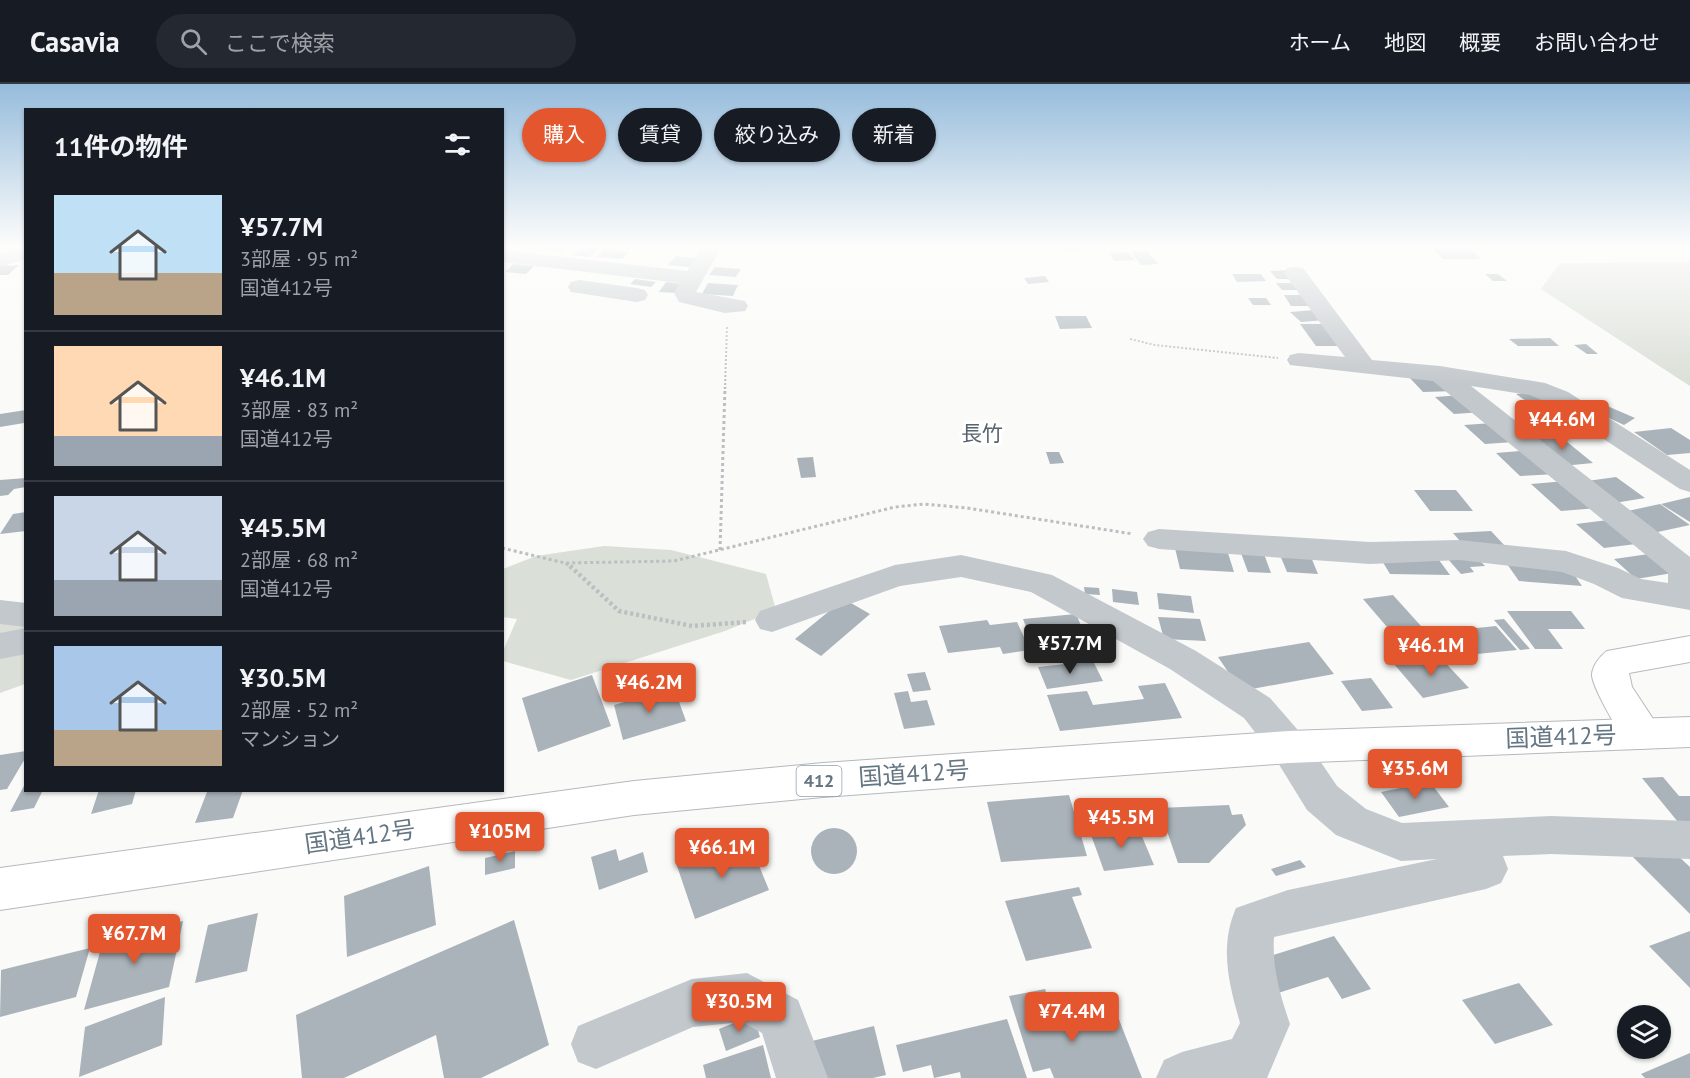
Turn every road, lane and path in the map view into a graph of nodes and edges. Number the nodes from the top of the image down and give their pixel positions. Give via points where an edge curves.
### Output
1 (618, 292) edge
2 (685, 292) edge
3 (1309, 292) edge
4 (637, 295) dead end
5 (734, 306) joint
6 (1130, 339) dead end
7 (1299, 360) joint
8 (1364, 366) junction
9 (1440, 374) junction
10 (1690, 483) edge
11 (1159, 538) joint
12 (504, 548) edge
13 (720, 550) junction
14 (565, 563) junction
15 (1688, 597) edge
16 (0, 612) edge
17 (24, 615) edge
18 (772, 620) joint
19 (24, 641) edge
20 (0, 646) edge
21 (1690, 649) edge
22 (1690, 732) edge
23 (1644, 734) junction
24 (1289, 747) junction
25 (1476, 838) junction
26 (1690, 840) edge
27 (0, 889) edge
28 (596, 1044) dead end
29 (802, 1078) edge
30 (1182, 1078) edge

1 - 4 street
2 - 5 street via 687,297
3 - 8 street
5 - 13 path via 727,320
6 - 7 path
7 - 8 street
8 - 9 street
9 - 10 street via 1536,388 1559,398
9 - 15 street via 1684,569
11 - 13 path via 924,504 895,507
11 - 15 street via 1370,553 1459,550 1566,562 1634,590
12 - 14 path
13 - 14 path via 674,561
14 - 18 path via 619,611 692,626
16 - 17 street
18 - 24 street via 895,576 961,566 1040,584 1183,660 1257,708
19 - 20 street
21 - 23 main road via 1620,660 1613,666 1610,675 1614,689
22 - 23 main road, 国道412号 / 412
23 - 24 main road, 国道412号 / 412
24 - 25 street via 1322,798 1351,822 1401,842
24 - 27 main road, 国道412号 / 412 via 823,780 634,798
25 - 26 street via 1551,835
25 - 30 street via 1486,868 1288,911 1252,923 1249,958 1265,1024 1249,1060
28 - 29 street via 692,1003 747,997 781,1017

